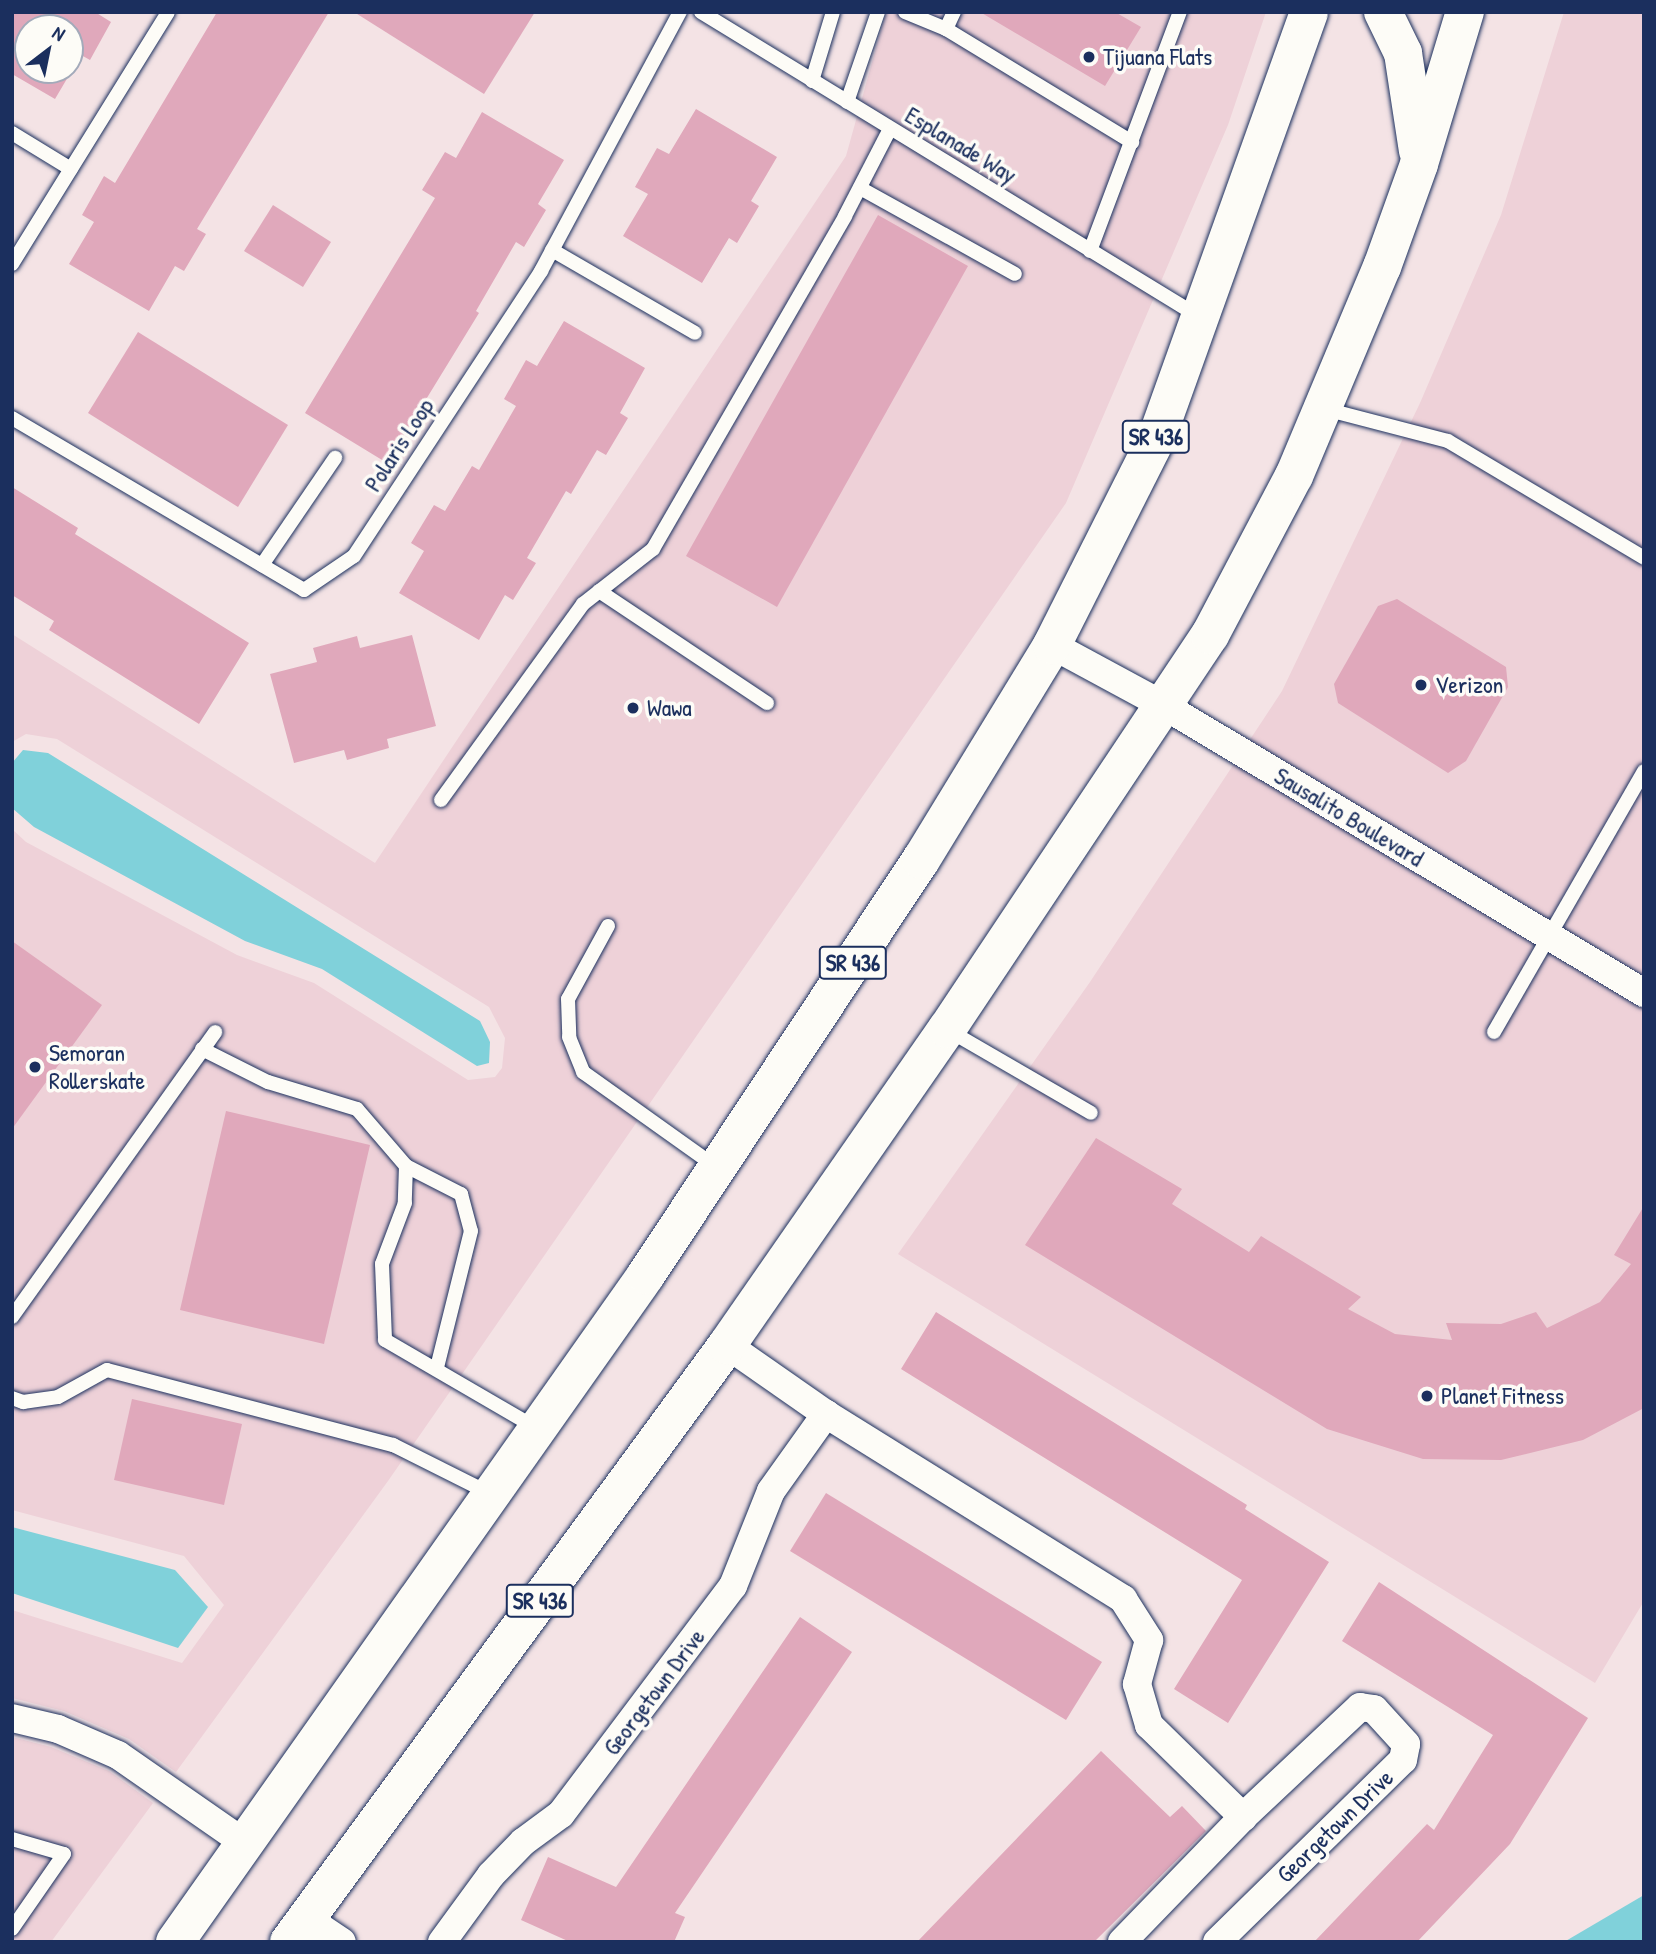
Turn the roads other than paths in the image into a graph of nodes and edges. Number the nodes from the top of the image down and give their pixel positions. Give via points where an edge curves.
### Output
1 (168, 12) edge
2 (680, 12) edge
3 (701, 12) edge
4 (833, 12) edge
5 (878, 12) edge
6 (905, 12) edge
7 (954, 12) edge
8 (1180, 12) edge
9 (1309, 12) edge
10 (1383, 12) edge
11 (1465, 12) edge
12 (946, 29) junction
13 (812, 81) junction
14 (847, 102) junction
15 (890, 129) junction
16 (12, 134) edge
17 (1132, 142) junction
18 (1419, 164) junction
19 (71, 169) junction
20 (860, 188) junction
21 (552, 250) junction
22 (1090, 251) junction
23 (12, 264) edge
24 (1014, 274) dead end
25 (1198, 316) junction
26 (695, 333) dead end
27 (1322, 408) junction
28 (12, 418) edge
29 (335, 458) dead end
30 (1644, 558) edge
31 (262, 565) junction
32 (599, 591) junction
33 (1052, 645) junction
34 (767, 704) dead end
35 (1163, 705) junction
36 (1644, 771) edge
37 (441, 800) dead end
38 (608, 926) dead end
39 (1551, 939) junction
40 (1644, 993) edge
41 (947, 1029) junction
42 (215, 1032) dead end
43 (1494, 1032) dead end
44 (202, 1049) junction
45 (1091, 1113) dead end
46 (406, 1166) junction
47 (718, 1167) junction
48 (12, 1317) edge
49 (727, 1345) junction
50 (437, 1367) junction
51 (12, 1398) edge
52 (826, 1414) junction
53 (537, 1428) junction
54 (490, 1494) junction
55 (12, 1718) edge
56 (1243, 1817) junction
57 (12, 1839) edge
58 (243, 1842) junction
59 (12, 1929) edge
60 (298, 1930) edge
61 (175, 1942) edge
62 (342, 1942) edge
63 (442, 1942) edge
64 (1122, 1942) edge
65 (1217, 1942) edge

1 - 19 lane
2 - 21 lane, Polaris Loop
3 - 13 lane, Esplanade Way
4 - 13 lane
5 - 14 lane
6 - 12 lane
7 - 12 lane
8 - 17 lane
9 - 25 main road, SR 436 via 1238,219
10 - 18 main road via 1403,53
11 - 18 main road, SR 436
12 - 17 lane
13 - 14 lane, Esplanade Way
14 - 15 lane, Esplanade Way
15 - 20 lane
15 - 22 lane, Esplanade Way
16 - 19 lane
17 - 22 lane
18 - 27 main road, SR 436
19 - 23 lane
20 - 24 lane
20 - 32 lane via 653,549
21 - 26 lane
21 - 31 lane, Polaris Loop via 354,556 304,590
22 - 25 lane, Esplanade Way
25 - 33 main road, SR 436 via 1157,437
27 - 30 lane via 1448,441
27 - 35 main road, SR 436 via 1294,476 1210,635
28 - 31 lane, Polaris Loop
29 - 31 lane
32 - 34 lane
32 - 37 lane via 583,604
33 - 35 street, Sausalito Boulevard
33 - 47 main road, SR 436 via 921,860
35 - 39 street, Sausalito Boulevard
35 - 41 main road, SR 436
36 - 39 lane via 1582,873
38 - 47 lane via 568,999 569,1037 583,1072
39 - 40 street, Sausalito Boulevard
39 - 43 lane
41 - 45 lane
41 - 49 main road, SR 436
42 - 44 lane
44 - 46 lane via 268,1082 356,1109
44 - 48 lane
46 - 50 lane via 405,1203 382,1264 385,1340
46 - 50 lane via 461,1194 471,1231
47 - 53 main road, SR 436
49 - 52 street
49 - 60 main road, SR 436
50 - 53 lane
51 - 54 lane via 23,1402 58,1397 107,1370 393,1445
52 - 56 street via 1123,1599 1149,1640 1137,1684 1149,1725
52 - 63 street, Georgetown Drive via 771,1490 733,1586 561,1814 523,1842 491,1875
53 - 54 main road, SR 436
54 - 58 main road, SR 436
55 - 58 street via 58,1729 118,1755
56 - 64 street, Georgetown Drive
56 - 65 street, Georgetown Drive via 1360,1707 1374,1709 1406,1744 1404,1760
57 - 59 lane via 64,1854
58 - 61 main road, SR 436
60 - 62 street

